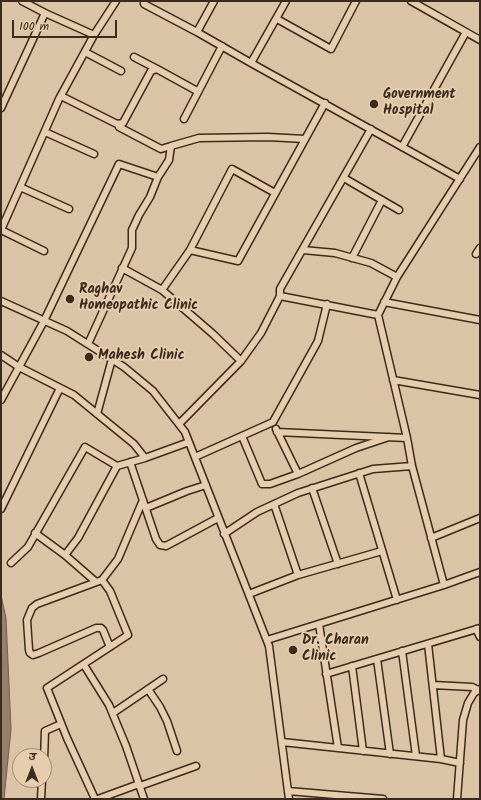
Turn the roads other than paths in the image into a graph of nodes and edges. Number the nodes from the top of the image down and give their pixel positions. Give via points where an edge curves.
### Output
1 (22, 1) edge
2 (116, 1) edge
3 (144, 1) edge
4 (214, 1) edge
5 (286, 1) edge
6 (356, 1) edge
7 (411, 1) edge
8 (45, 14) junction
9 (276, 19) junction
10 (197, 32) junction
11 (466, 32) junction
12 (94, 36) junction
13 (480, 40) edge
14 (222, 46) junction
15 (85, 52) junction
16 (134, 57) dead end
17 (251, 63) junction
18 (157, 69) junction
19 (121, 71) dead end
20 (198, 91) junction
21 (61, 96) junction
22 (325, 103) junction
23 (1, 108) edge
24 (184, 119) dead end
25 (119, 127) dead end
26 (371, 129) junction
27 (45, 132) junction
28 (305, 139) junction
29 (170, 146) junction
30 (402, 147) junction
31 (480, 147) edge
32 (94, 154) dead end
33 (158, 177) junction
34 (344, 178) junction
35 (460, 179) junction
36 (20, 187) junction
37 (275, 193) junction
38 (382, 200) junction
39 (69, 209) dead end
40 (399, 210) dead end
41 (1, 230) edge
42 (480, 248) edge
43 (190, 250) junction
44 (303, 250) junction
45 (44, 251) dead end
46 (476, 254) dead end
47 (352, 258) junction
48 (122, 268) junction
49 (397, 277) junction
50 (162, 290) junction
51 (280, 296) junction
52 (1, 301) edge
53 (384, 302) junction
54 (327, 304) junction
55 (378, 314) junction
56 (480, 320) edge
57 (44, 321) junction
58 (88, 344) junction
59 (1, 355) edge
60 (112, 359) junction
61 (241, 361) junction
62 (19, 367) junction
63 (393, 380) junction
64 (60, 388) junction
65 (480, 395) edge
66 (1, 400) edge
67 (97, 414) junction
68 (273, 422) junction
69 (179, 424) junction
70 (278, 432) junction
71 (242, 436) junction
72 (389, 437) junction
73 (407, 441) junction
74 (188, 442) junction
75 (195, 457) junction
76 (145, 458) junction
77 (130, 462) junction
78 (117, 466) junction
79 (412, 466) junction
80 (359, 473) junction
81 (298, 474) junction
82 (206, 485) junction
83 (312, 488) junction
84 (143, 500) junction
85 (274, 504) junction
86 (146, 508) junction
87 (1, 509) edge
88 (218, 518) junction
89 (480, 518) edge
90 (35, 533) junction
91 (224, 534) junction
92 (431, 538) junction
93 (382, 551) junction
94 (65, 555) junction
95 (11, 563) dead end
96 (338, 564) junction
97 (480, 572) edge
98 (298, 576) junction
99 (99, 581) junction
100 (444, 585) junction
101 (249, 594) junction
102 (396, 600) junction
103 (318, 624) junction
104 (478, 628) edge
105 (480, 637) edge
106 (267, 640) junction
107 (428, 644) junction
108 (110, 647) junction
109 (402, 651) junction
110 (377, 659) junction
111 (84, 664) junction
112 (352, 666) junction
113 (326, 674) junction
114 (163, 679) dead end
115 (433, 685) junction
116 (148, 689) junction
117 (479, 689) edge
118 (113, 714) junction
119 (61, 724) junction
120 (282, 742) junction
121 (44, 748) edge
122 (338, 748) junction
123 (177, 750) dead end
124 (363, 751) junction
125 (390, 754) junction
126 (416, 756) junction
127 (442, 759) junction
128 (460, 763) junction
129 (196, 766) dead end
130 (139, 785) junction
131 (42, 788) edge
132 (288, 792) junction
133 (343, 797) edge
134 (41, 799) edge
135 (97, 799) edge
136 (144, 799) edge
137 (289, 799) edge
138 (383, 799) edge
139 (457, 799) edge

1 - 8 street
2 - 12 street
3 - 10 street via 144,4
4 - 10 street
5 - 9 street
6 - 9 street via 331,49
7 - 11 street
8 - 12 street
8 - 23 street
9 - 17 street
10 - 14 street
11 - 13 street
11 - 30 street
12 - 15 street
14 - 17 street
14 - 20 street
15 - 19 street
15 - 21 street
16 - 18 street
17 - 22 street
18 - 20 street
18 - 21 street via 151,71 123,123 117,124
20 - 24 street
21 - 27 street
22 - 26 street
22 - 28 street
25 - 29 street via 161,149
26 - 30 street
26 - 34 street
27 - 32 street
27 - 36 street
28 - 29 street via 268,136 199,138
28 - 37 street
29 - 33 street via 168,160
30 - 35 street
31 - 35 street
33 - 48 street via 132,230 132,248
33 - 57 street via 119,164
34 - 38 street
34 - 44 street
35 - 49 street
36 - 39 street
36 - 41 street
37 - 43 street via 238,261
37 - 43 street via 232,169
38 - 40 street
38 - 47 street
41 - 45 street
42 - 46 street
43 - 50 street
44 - 47 street via 335,253
44 - 51 street via 280,289
47 - 49 street
48 - 50 street
48 - 58 street
49 - 53 street
50 - 61 street
51 - 54 street
51 - 61 street
52 - 57 street
53 - 55 street
53 - 56 street
54 - 55 street
54 - 68 street via 318,341
55 - 63 street
57 - 58 street
57 - 62 street
58 - 60 street
59 - 62 street
60 - 67 street
60 - 69 street via 153,391
61 - 69 street
62 - 64 street
62 - 66 street
63 - 65 street
63 - 73 street
64 - 67 street via 74,395
64 - 87 street
67 - 76 street via 134,444
68 - 70 street
68 - 71 street
69 - 74 street
70 - 72 street
70 - 81 street
71 - 75 street
71 - 81 street via 262,484 270,484
72 - 73 street
72 - 81 street via 356,448
73 - 79 street
74 - 75 street
74 - 76 street
75 - 82 street
76 - 77 street
77 - 78 street
77 - 84 street
78 - 90 street via 84,447
78 - 94 street via 78,538
79 - 80 street via 373,469
79 - 92 street
80 - 83 street
80 - 93 street
82 - 86 street
82 - 88 street
83 - 85 street
83 - 96 street
84 - 86 street
84 - 99 street via 118,559
85 - 91 street
85 - 98 street
86 - 88 street via 156,539 164,546
88 - 91 street
89 - 92 street
90 - 94 street
90 - 95 street via 28,547
91 - 101 street
92 - 100 street
93 - 96 street
93 - 102 street
94 - 99 street
96 - 98 street
97 - 100 street
98 - 101 street
99 - 108 street via 110,591 128,635
99 - 108 street via 32,608 27,620 29,650 30,654 39,654 96,628 103,630
100 - 102 street
101 - 106 street
102 - 103 street
103 - 106 street
103 - 113 street
104 - 105 street
104 - 107 street
106 - 120 street
107 - 109 street
107 - 115 street
108 - 111 street
109 - 110 street
109 - 126 street
110 - 112 street
110 - 125 street
111 - 118 street
111 - 119 street via 47,688
112 - 113 street
112 - 124 street
113 - 122 street
114 - 116 street
115 - 117 street
115 - 127 street
116 - 118 street
116 - 123 street via 167,721
117 - 128 street via 468,703 463,720
118 - 130 street
119 - 121 street via 45,731
119 - 135 street
120 - 122 street
120 - 132 street
122 - 124 street
124 - 125 street
125 - 126 street
126 - 127 street
127 - 128 street
128 - 139 street
129 - 130 street
130 - 135 street
130 - 136 street
131 - 134 street
132 - 133 street
132 - 137 street
133 - 138 street

